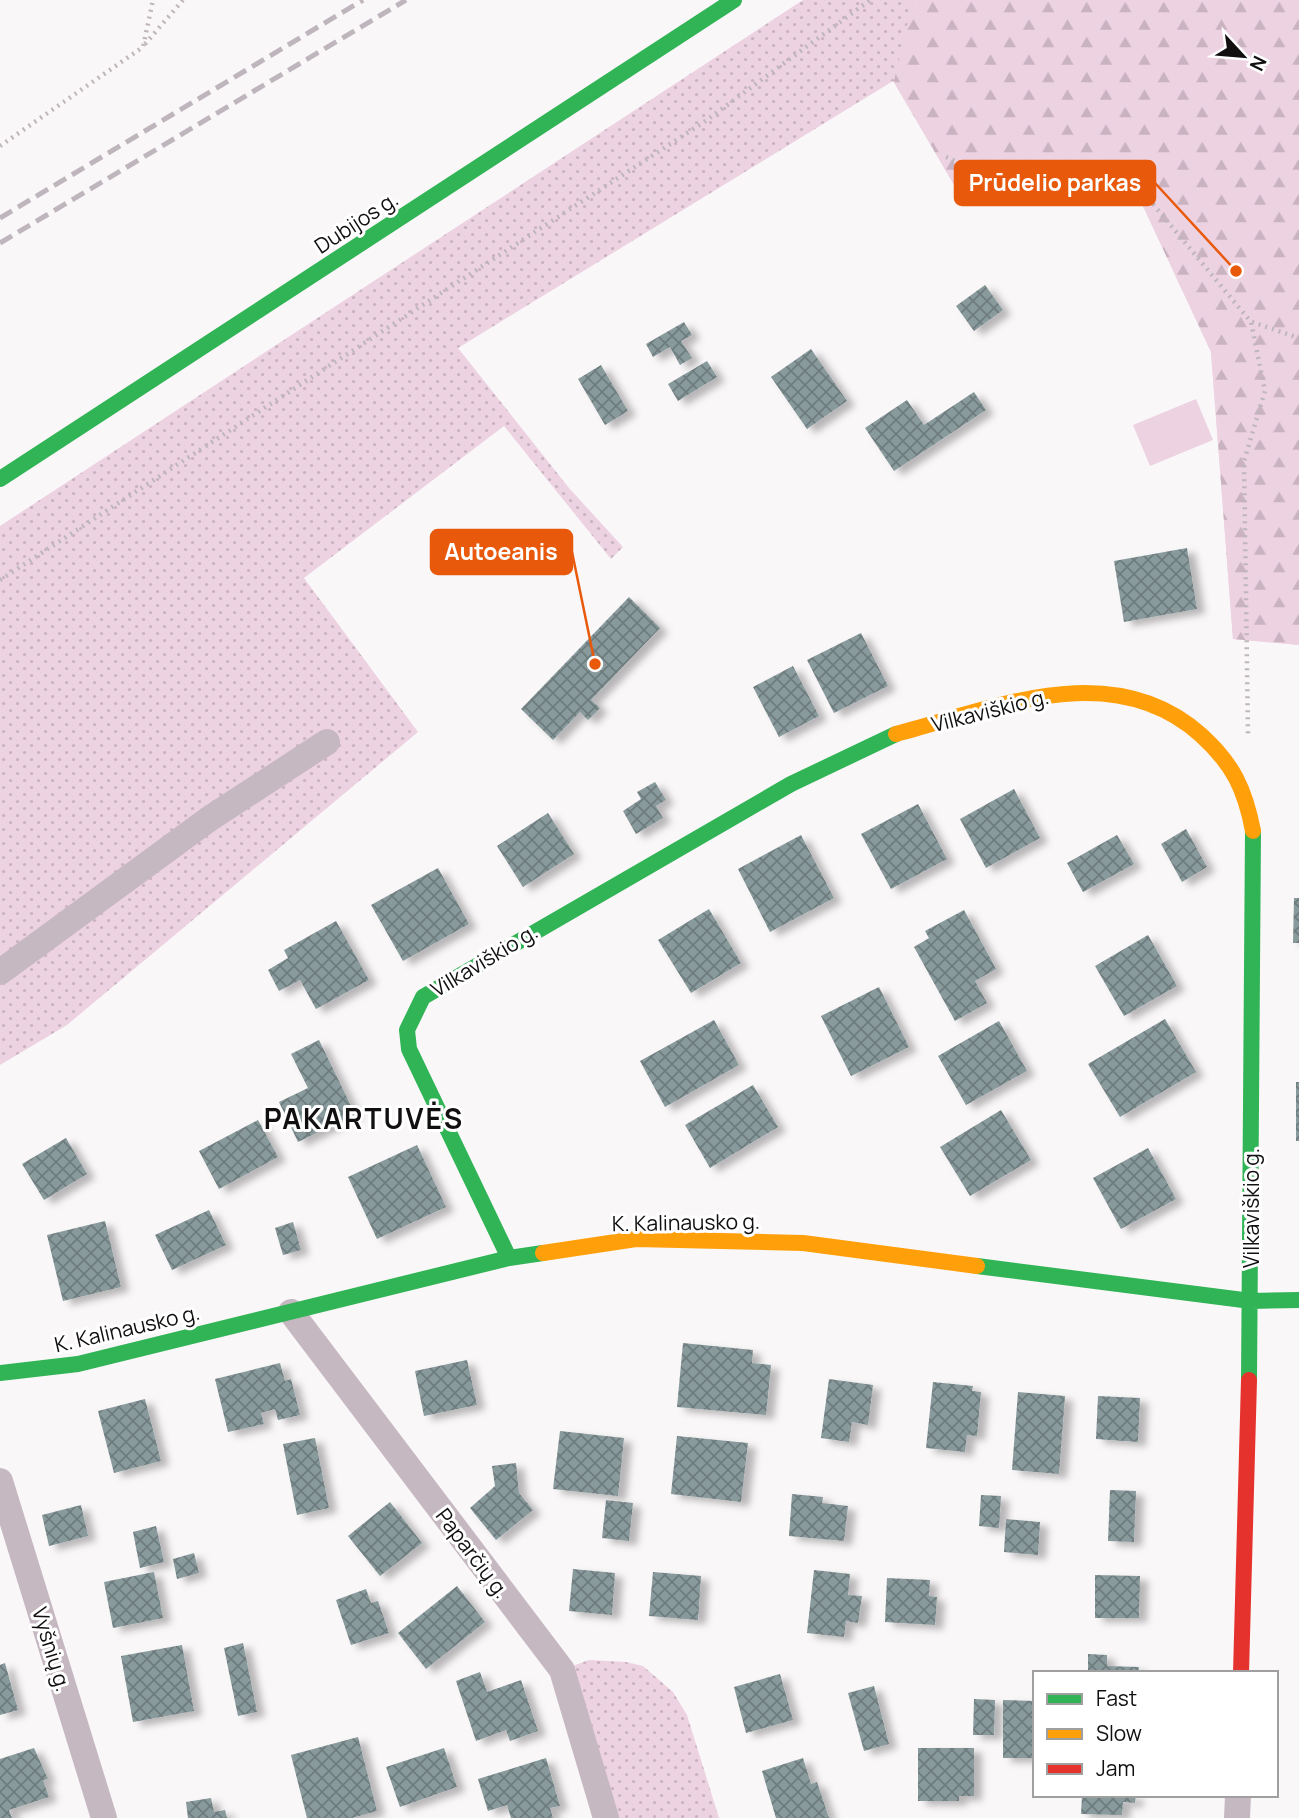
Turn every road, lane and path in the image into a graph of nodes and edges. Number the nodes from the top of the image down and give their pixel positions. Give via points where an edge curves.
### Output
1 (153, 0) edge
2 (183, 0) edge
3 (734, 0) edge
4 (870, 0) edge
5 (143, 47) junction
6 (0, 146) edge
7 (946, 157) dead end
8 (1251, 322) junction
9 (1299, 338) edge
10 (0, 479) edge
11 (0, 580) edge
12 (1248, 741) dead end
13 (327, 742) dead end
14 (0, 972) edge
15 (509, 1258) junction
16 (1299, 1300) edge
17 (1251, 1301) junction
18 (291, 1312) junction
19 (0, 1373) edge
20 (0, 1481) edge
21 (1241, 1671) edge
22 (1238, 1797) edge
23 (104, 1818) edge
24 (606, 1818) edge
25 (1237, 1818) edge

1 - 5 path
2 - 5 path
3 - 10 street, Dubijos g.
4 - 11 path via 704,122
5 - 6 path
7 - 8 path via 1022,190 1148,198
8 - 9 path
8 - 12 path via 1265,391 1244,461
13 - 14 street via 209,819
15 - 17 street, K. Kalinausko g. via 636,1239 803,1243
15 - 17 street, Vilkaviškio g. via 409,1049 407,1030 423,997 792,784 885,737 1049,694 1096,692 1139,699 1180,716 1209,742 1246,795 1254,837
15 - 18 street, K. Kalinausko g.
16 - 17 street, K. Kalinausko g.
17 - 21 street, Vilkaviškio g.
18 - 19 street, K. Kalinausko g. via 78,1364
18 - 24 street, Paparčių g. via 562,1670
20 - 23 street, Vyšnių g.
22 - 25 street

